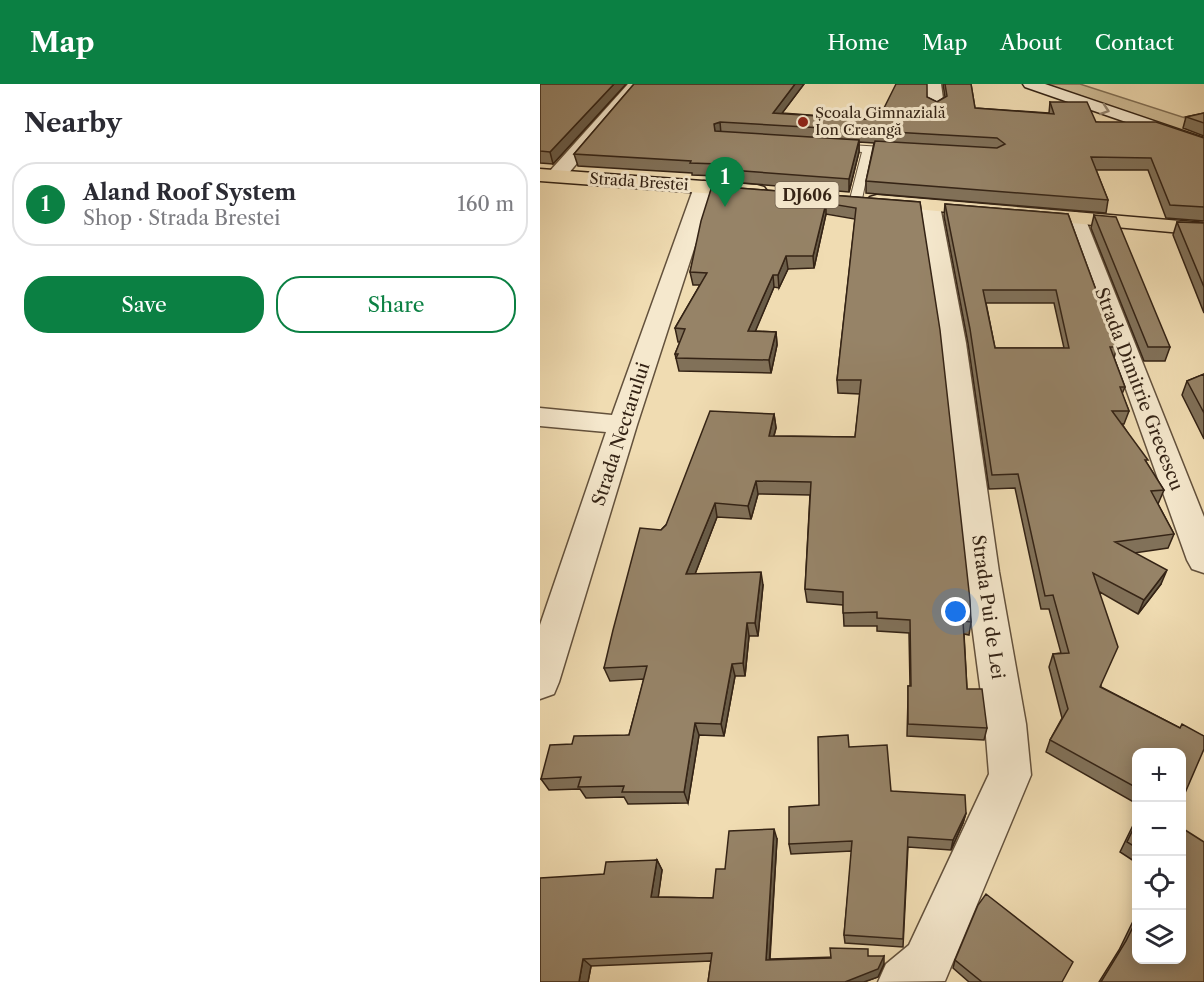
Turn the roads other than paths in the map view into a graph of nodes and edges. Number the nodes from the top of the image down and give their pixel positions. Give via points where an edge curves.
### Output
1 (636, 84) edge
2 (934, 84) edge
3 (1030, 84) edge
4 (936, 106) edge
5 (1204, 144) edge
6 (822, 146) edge
7 (868, 149) junction
8 (914, 151) edge
9 (548, 175) edge
10 (704, 187) junction
11 (772, 192) edge
12 (848, 199) joint
13 (930, 206) junction
14 (1075, 219) junction
15 (1204, 230) edge
16 (540, 417) edge
17 (623, 425) junction
18 (1204, 560) edge
19 (540, 682) edge
20 (904, 982) edge

1 - 9 street
2 - 4 street
3 -> 5 street
6 - 7 lane
7 - 8 lane
7 - 12 lane
9 - 10 main road, Strada Brestei / DJ606
10 - 11 main road, Strada Brestei / DJ606
10 - 17 street, Strada Nectarului
12 - 13 main road, DJ606
13 - 14 main road, DJ606
13 - 20 street, Strada Pui de Lei via 956,364 1010,775 927,963
14 - 15 main road, DJ606
14 - 18 street, Strada Dimitrie Grecescu
16 - 17 street
17 - 19 street, Strada Nectarului

